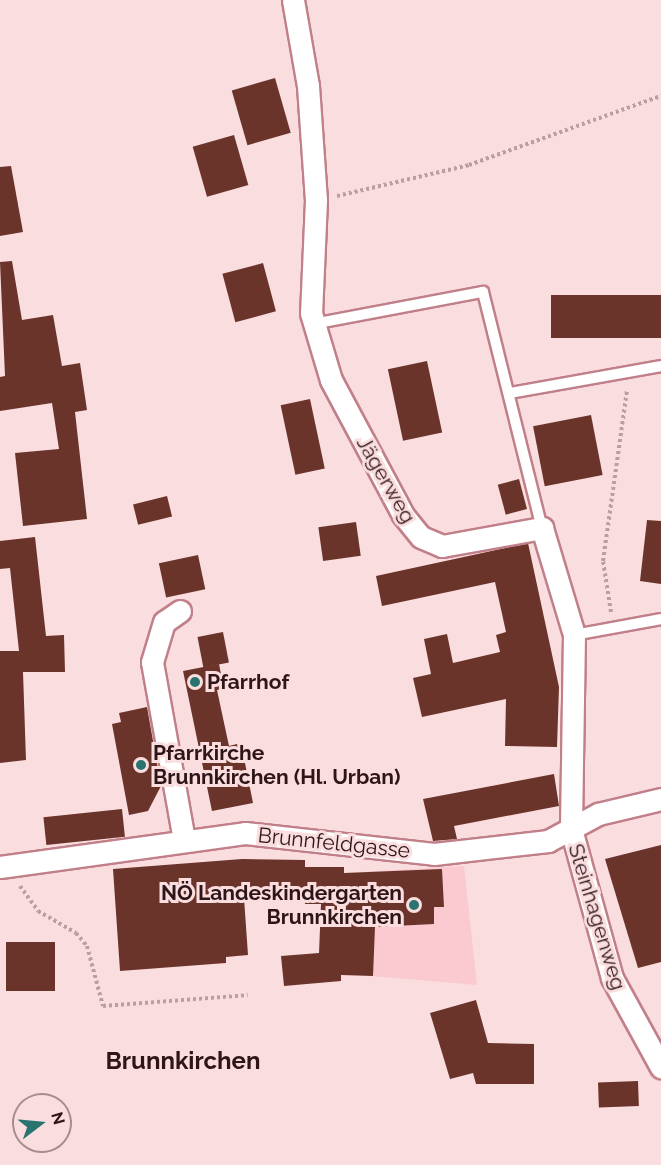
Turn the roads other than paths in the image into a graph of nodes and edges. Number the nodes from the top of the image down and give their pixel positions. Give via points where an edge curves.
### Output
1 (293, 0) edge
2 (313, 324) junction
3 (661, 366) edge
4 (510, 393) junction
5 (542, 528) junction
6 (180, 611) dead end
7 (661, 619) edge
8 (574, 635) junction
9 (661, 799) edge
10 (571, 829) junction
11 (184, 840) junction
12 (6, 866) edge
13 (661, 1067) edge

1 - 2 street, Jägerweg via 308,86 316,200
2 - 4 lane via 483,292
2 - 5 street, Jägerweg via 331,380 403,515 421,537 442,546
3 - 4 lane
4 - 5 lane
5 - 8 street
6 - 11 street via 164,622 152,662
7 - 8 lane
8 - 10 street
9 - 10 street, Brunnfeldgasse via 598,814
10 - 11 street, Brunnfeldgasse via 548,841 434,854 245,833
10 - 13 street, Steinhagenweg via 612,978
11 - 12 street, Brunnfeldgasse

